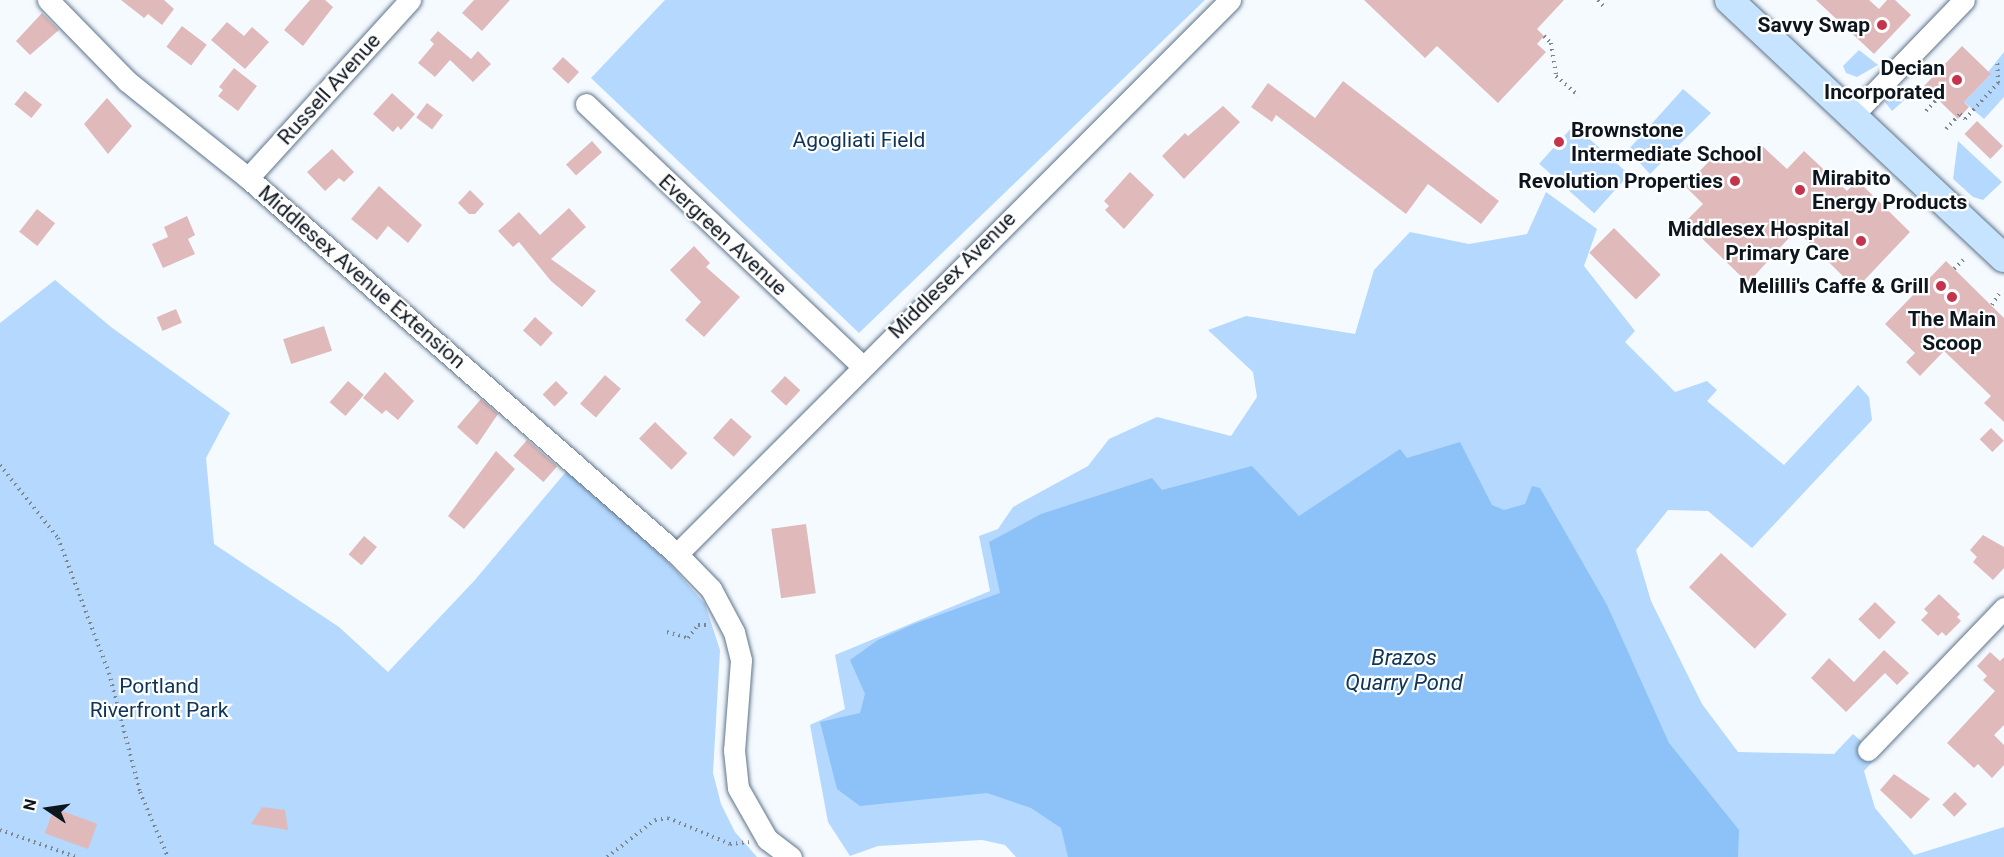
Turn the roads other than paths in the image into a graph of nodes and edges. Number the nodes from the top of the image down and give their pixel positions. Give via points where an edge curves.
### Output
1 (48, 0) edge
2 (409, 0) edge
3 (1230, 0) edge
4 (1729, 0) edge
5 (1964, 0) edge
6 (586, 104) dead end
7 (1852, 116) junction
8 (248, 178) junction
9 (2004, 258) edge
10 (861, 365) junction
11 (677, 554) junction
12 (2004, 608) edge
13 (1868, 750) dead end
14 (791, 857) edge

1 - 8 street, Middlesex Avenue Extension via 127,81
2 - 8 street, Russell Avenue
3 - 10 street, Middlesex Avenue
4 - 7 main road
5 - 7 street
6 - 10 street, Evergreen Avenue
7 - 9 main road
8 - 11 street, Middlesex Avenue Extension
10 - 11 street, Middlesex Avenue
11 - 14 street, Middlesex Avenue Extension via 711,589 738,646 742,674 734,762 742,801 767,839
12 - 13 street

